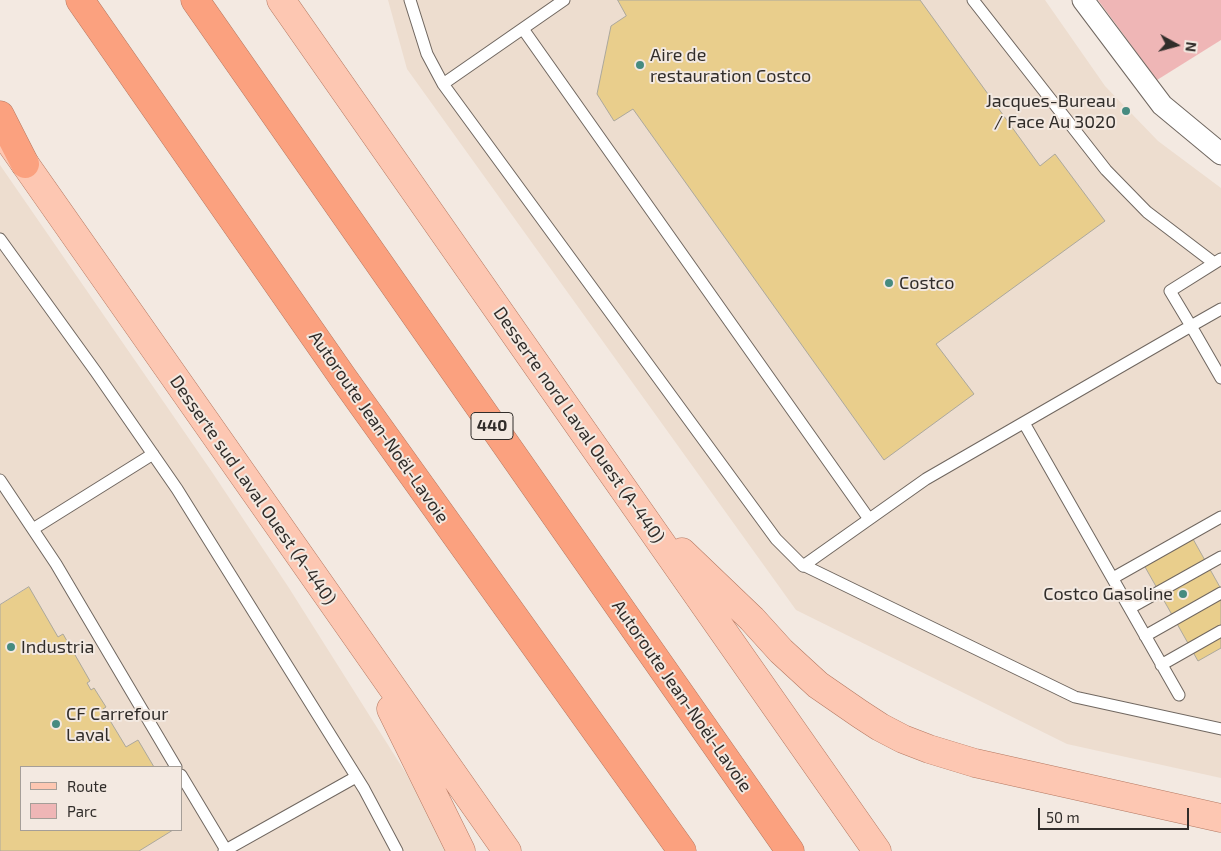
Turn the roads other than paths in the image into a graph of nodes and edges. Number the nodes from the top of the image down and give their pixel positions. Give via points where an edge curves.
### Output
1 (80, 0) edge
2 (195, 0) edge
3 (280, 0) edge
4 (410, 0) edge
5 (564, 0) edge
6 (973, 0) edge
7 (1083, 0) edge
8 (523, 29) junction
9 (443, 84) junction
10 (0, 115) edge
11 (0, 128) edge
12 (1221, 154) edge
13 (25, 164) junction
14 (0, 239) edge
15 (1218, 261) edge
16 (1221, 308) edge
17 (1191, 326) junction
18 (1221, 378) edge
19 (1024, 423) junction
20 (153, 454) junction
21 (0, 480) edge
22 (638, 510) junction
23 (1221, 517) edge
24 (869, 519) junction
25 (33, 529) junction
26 (1221, 557) edge
27 (803, 565) junction
28 (1112, 578) junction
29 (1221, 593) edge
30 (1130, 608) junction
31 (1221, 631) edge
32 (354, 634) junction
33 (1145, 636) junction
34 (1162, 665) junction
35 (1178, 695) dead end
36 (1221, 729) edge
37 (175, 766) edge
38 (182, 777) edge
39 (356, 777) junction
40 (1221, 818) edge
41 (225, 850) edge
42 (397, 851) edge
43 (461, 851) edge
44 (507, 851) edge
45 (682, 851) edge
46 (790, 851) edge
47 (876, 851) edge

1 - 45 highway, Autoroute Jean-Noël-Lavoie via 344,378
2 - 46 highway, Autoroute Jean-Noël-Lavoie / 440
3 - 22 main road, Desserte nord Laval Ouest (A-440)
4 - 9 lane via 427,54
5 - 8 lane
6 - 15 lane via 1106,170 1147,212
7 - 12 street via 1162,105
8 - 9 lane
8 - 24 lane
9 - 27 lane via 776,539
10 - 13 highway
11 - 13 main road, Desserte sud Laval Ouest (A-440)
13 - 32 main road, Desserte sud Laval Ouest (A-440)
14 - 20 lane
15 - 17 lane via 1170,291
16 - 17 lane
17 - 18 lane
17 - 19 lane
19 - 24 lane via 926,479
19 - 28 lane
20 - 25 lane
20 - 39 lane
21 - 25 lane
22 - 40 main road via 781,652 818,685 880,727 929,749 975,763
22 - 47 main road, Desserte nord Laval Ouest (A-440)
23 - 28 lane
24 - 27 lane
25 - 37 lane
26 - 30 lane
27 - 36 lane via 1075,697
28 - 30 lane
29 - 33 lane
30 - 33 lane
31 - 34 lane
32 - 43 main road
32 - 44 main road, Desserte sud Laval Ouest (A-440)
33 - 34 lane
34 - 35 lane
38 - 41 lane
39 - 41 lane
39 - 42 lane

